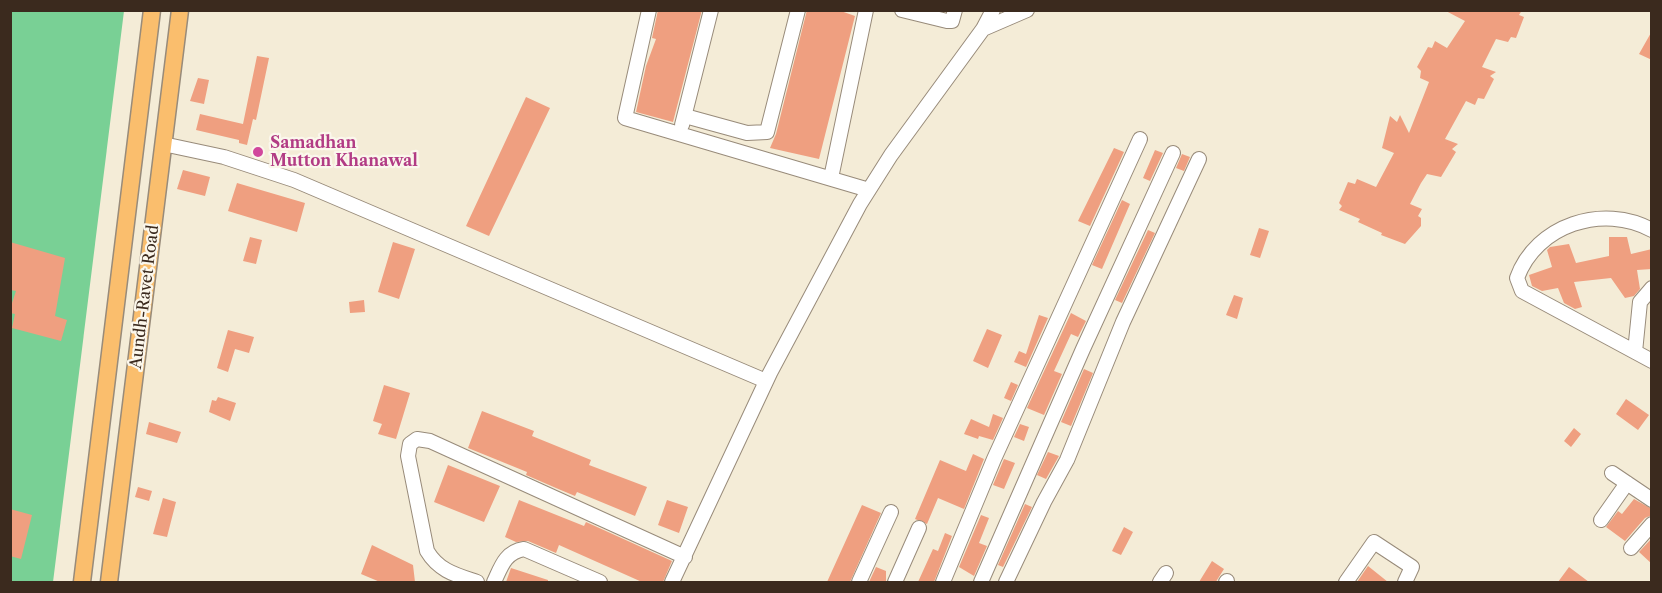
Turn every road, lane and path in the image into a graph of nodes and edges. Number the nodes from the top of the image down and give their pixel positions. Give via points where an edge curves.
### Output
1 (152, 10) edge
2 (180, 10) edge
3 (649, 10) edge
4 (711, 10) edge
5 (798, 10) edge
6 (866, 10) edge
7 (902, 10) edge
8 (955, 10) edge
9 (1027, 10) edge
10 (991, 11) edge
11 (983, 29) junction
12 (685, 116) junction
13 (680, 135) junction
14 (1140, 139) dead end
15 (163, 144) junction
16 (1173, 153) dead end
17 (1199, 159) dead end
18 (831, 178) junction
19 (869, 190) junction
20 (1652, 230) edge
21 (1652, 288) edge
22 (1635, 352) junction
23 (1652, 361) edge
24 (766, 381) junction
25 (1612, 473) dead end
26 (1627, 483) junction
27 (1652, 500) edge
28 (891, 512) dead end
29 (1601, 520) dead end
30 (1652, 524) edge
31 (919, 528) dead end
32 (1631, 548) dead end
33 (685, 557) junction
34 (82, 582) edge
35 (109, 582) edge
36 (477, 582) edge
37 (494, 582) edge
38 (600, 582) edge
39 (672, 582) edge
40 (859, 582) edge
41 (895, 582) edge
42 (943, 582) edge
43 (981, 582) edge
44 (1006, 582) edge
45 (1346, 582) edge
46 (1405, 582) edge

1 - 34 main road, Aundh-Ravet Road
2 - 15 main road, Aundh-Ravet Road
3 - 13 street via 625,118
4 - 12 street
5 - 12 street via 767,132 747,133
6 - 18 street
7 - 8 street via 946,21 952,21
9 - 11 street
10 - 11 street
11 - 19 street
12 - 13 street
13 - 18 street
14 - 42 street via 1035,366
15 - 24 street via 224,157 294,180
15 - 35 main road, Aundh-Ravet Road
16 - 43 street
17 - 44 street via 1123,322 1067,460
18 - 19 street
19 - 24 street
20 - 22 street via 1626,219 1608,218 1561,229 1535,245 1517,278 1522,291
21 - 22 street via 1640,302
22 - 23 street
24 - 33 street
25 - 26 street
26 - 27 street
26 - 29 street
28 - 40 street
30 - 32 street
31 - 41 street
33 - 36 street via 430,441 417,439 410,444 408,456 428,551 434,563 448,572
33 - 39 street
37 - 38 street via 504,560 514,550 524,549
45 - 46 street via 1374,542 1412,567

